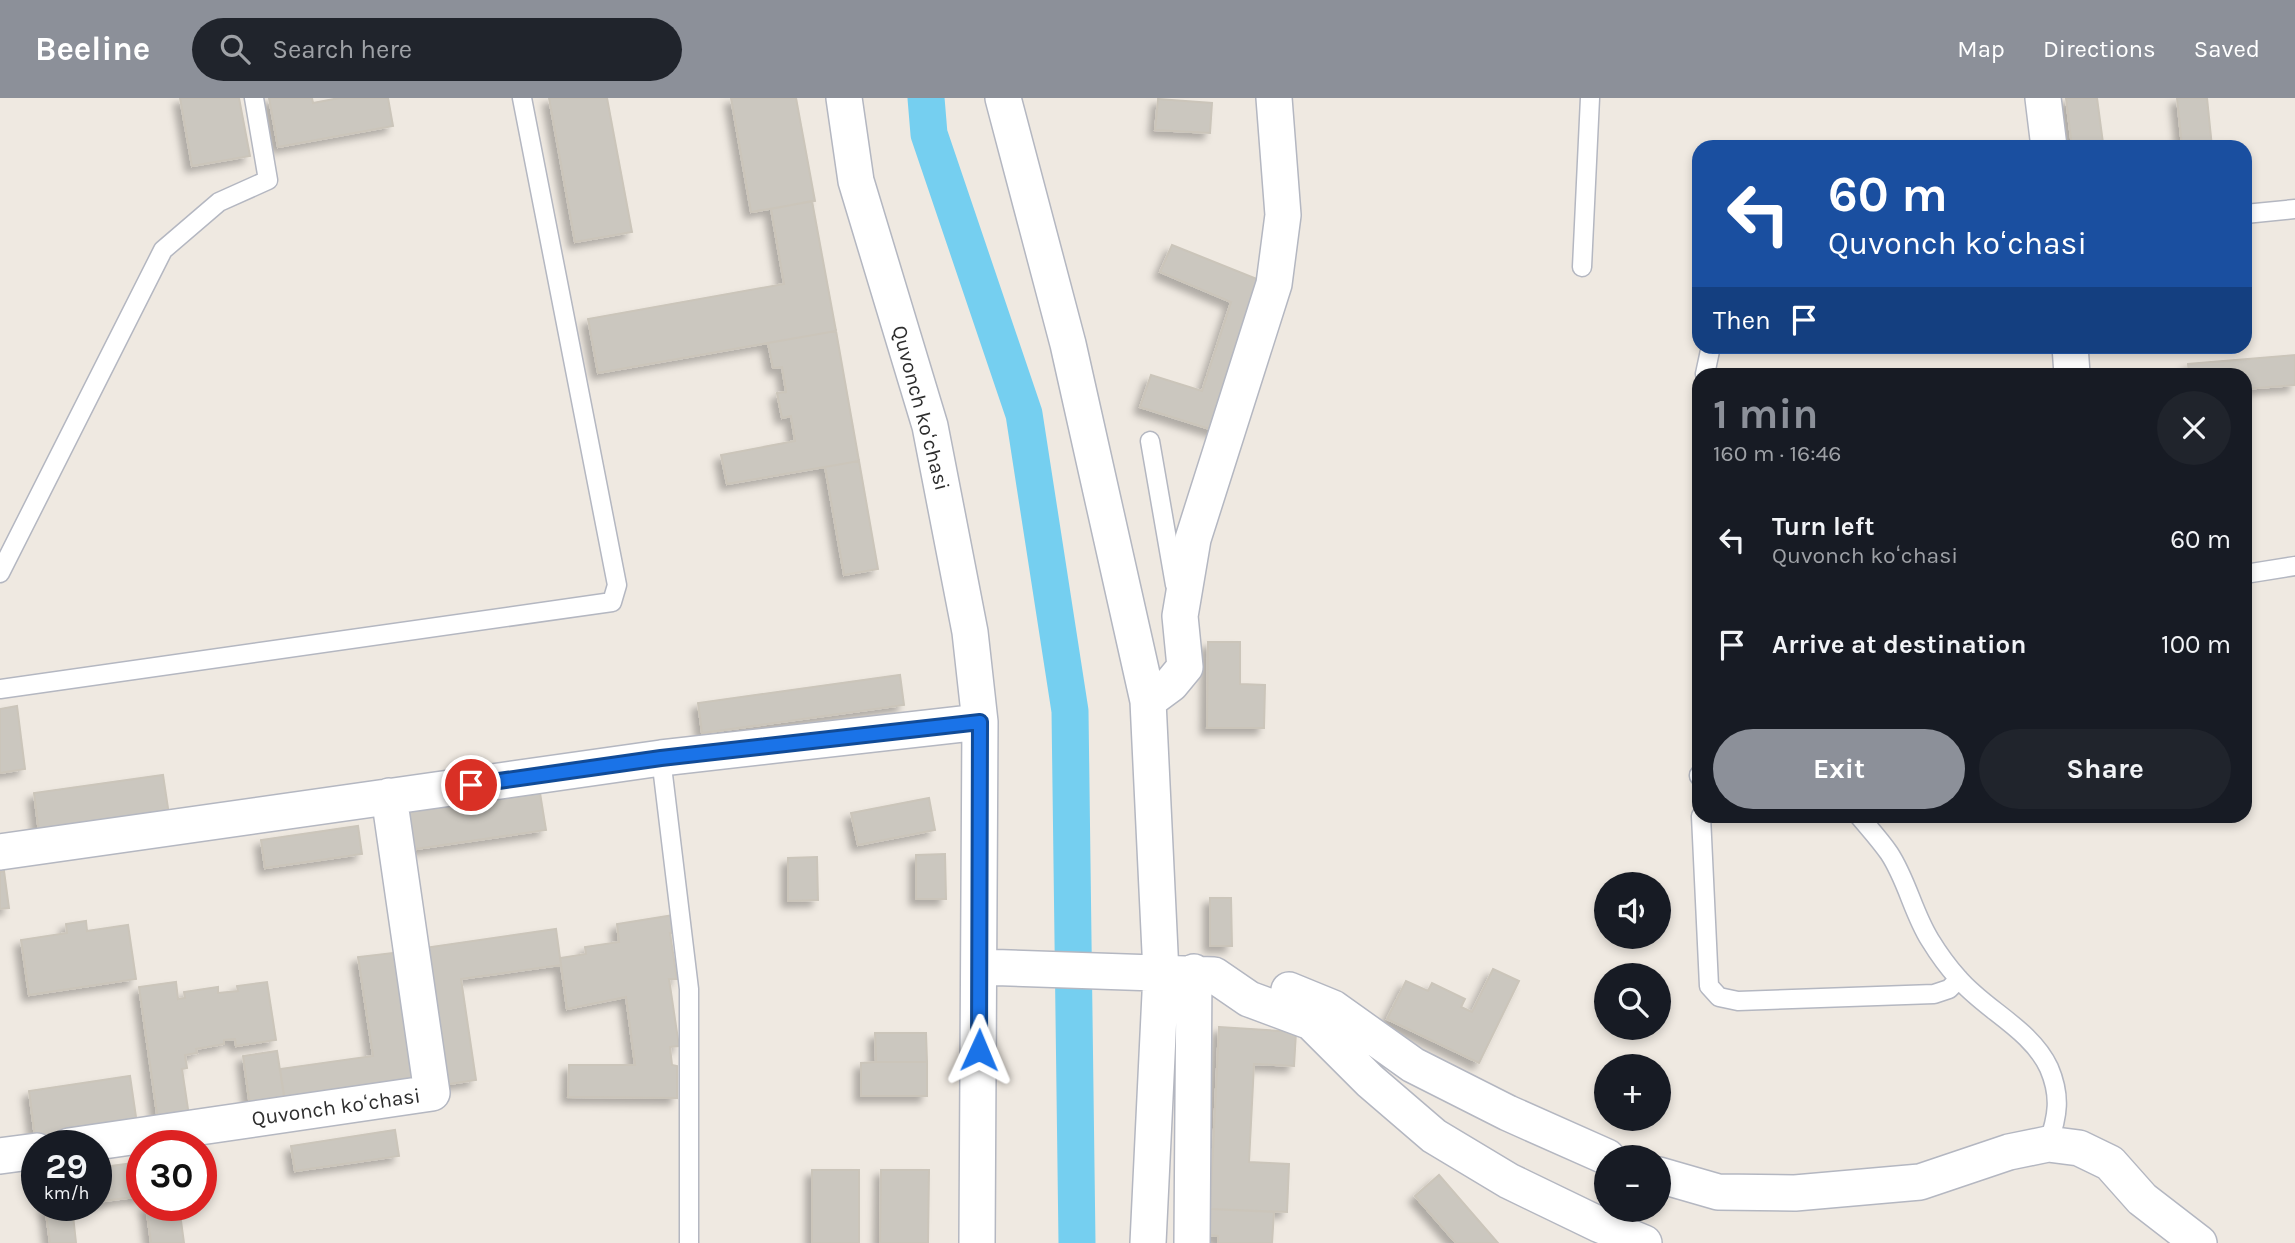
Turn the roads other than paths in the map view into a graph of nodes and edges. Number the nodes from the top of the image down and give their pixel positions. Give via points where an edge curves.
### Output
1 (254, 98) edge
2 (522, 98) edge
3 (844, 98) edge
4 (1003, 98) edge
5 (1274, 98) edge
6 (1590, 98) edge
7 (2043, 98) edge
8 (2048, 140) edge
9 (2295, 209) edge
10 (2252, 214) edge
11 (1582, 267) dead end
12 (1150, 441) dead end
13 (2295, 566) edge
14 (0, 573) edge
15 (2252, 573) edge
16 (1180, 616) junction
17 (0, 689) edge
18 (1148, 701) junction
19 (980, 722) junction
20 (661, 758) junction
21 (389, 796) junction
22 (1701, 823) edge
23 (1865, 823) edge
24 (0, 852) edge
25 (980, 967) junction
26 (1190, 973) junction
27 (1959, 979) junction
28 (112, 1140) edge
29 (2048, 1144) junction
30 (1594, 1151) edge
31 (21, 1153) edge
32 (0, 1156) edge
33 (1671, 1178) edge
34 (689, 1243) edge
35 (977, 1243) edge
36 (1148, 1243) edge
37 (1192, 1243) edge
38 (1644, 1243) edge
39 (2199, 1243) edge

1 - 14 lane via 268,180 219,202 163,250
2 - 17 lane via 617,585 612,602
3 - 19 street, Quvonch koʻchasi via 856,181 930,426 970,632
4 - 18 street via 1068,344
5 - 16 street via 1283,215 1274,284 1193,539
6 - 11 lane
7 - 8 street
9 - 10 lane
12 - 16 lane
13 - 15 lane
16 - 18 street via 1185,667
18 - 26 street
19 - 20 street
19 - 25 street, Quvonch koʻchasi
20 - 21 street
20 - 34 lane via 689,989
21 - 24 street
21 - 28 street, Quvonch koʻchasi via 432,1093
22 - 27 lane via 1709,986 1719,997 1738,1001 1934,994
23 - 27 lane via 1889,853 1928,938
25 - 26 street
25 - 35 street, Quvonch koʻchasi
26 - 30 street via 1258,978 1334,1009 1413,1065
26 - 36 street
26 - 37 street
26 - 38 street via 1311,1022 1434,1136 1509,1181
27 - 29 lane via 2018,1029 2047,1065 2059,1096
29 - 33 street via 1920,1182 1795,1193 1718,1192
29 - 39 street via 2079,1148 2110,1163 2142,1199
31 - 32 street

